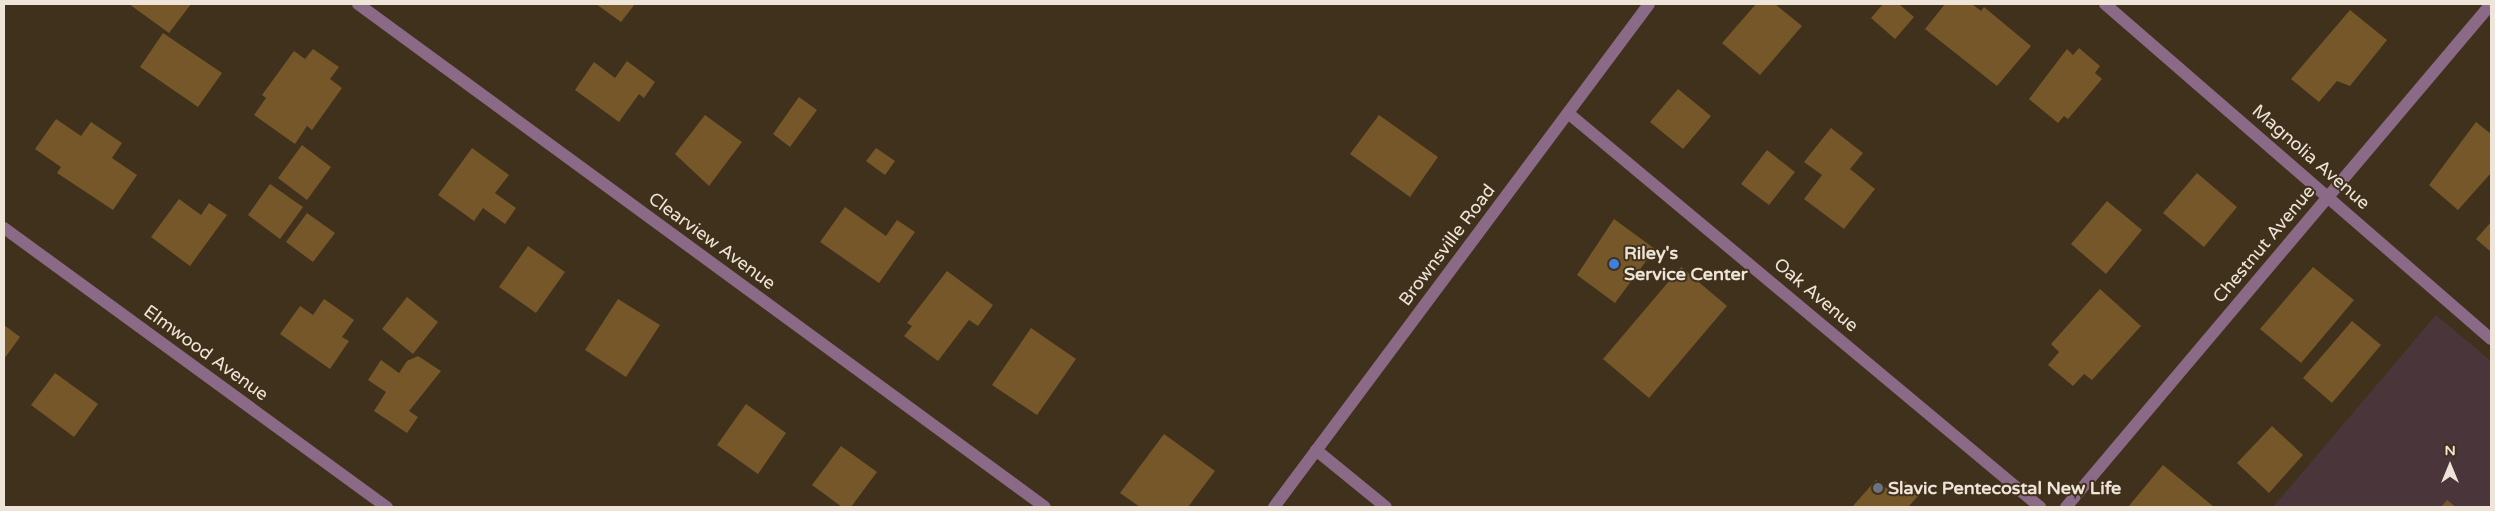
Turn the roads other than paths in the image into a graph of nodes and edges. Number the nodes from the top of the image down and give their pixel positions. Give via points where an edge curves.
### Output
1 (358, 4) edge
2 (1649, 4) edge
3 (2105, 4) edge
4 (2491, 4) edge
5 (1568, 113) junction
6 (2328, 194) junction
7 (4, 228) edge
8 (2491, 339) edge
9 (1316, 450) junction
10 (387, 507) edge
11 (1045, 507) edge
12 (1274, 507) edge
13 (1386, 507) edge
14 (2040, 507) edge
15 (2066, 507) edge

1 - 11 street, Clearview Avenue
2 - 5 street, Brownsville Road
3 - 6 street, Magnolia Avenue
4 - 6 street, Chestnut Avenue
5 - 9 street, Brownsville Road
5 - 14 street, Oak Avenue
6 - 8 street, Magnolia Avenue
6 - 15 street, Chestnut Avenue
7 - 10 street, Elmwood Avenue
9 - 12 street, Brownsville Road
9 - 13 street

